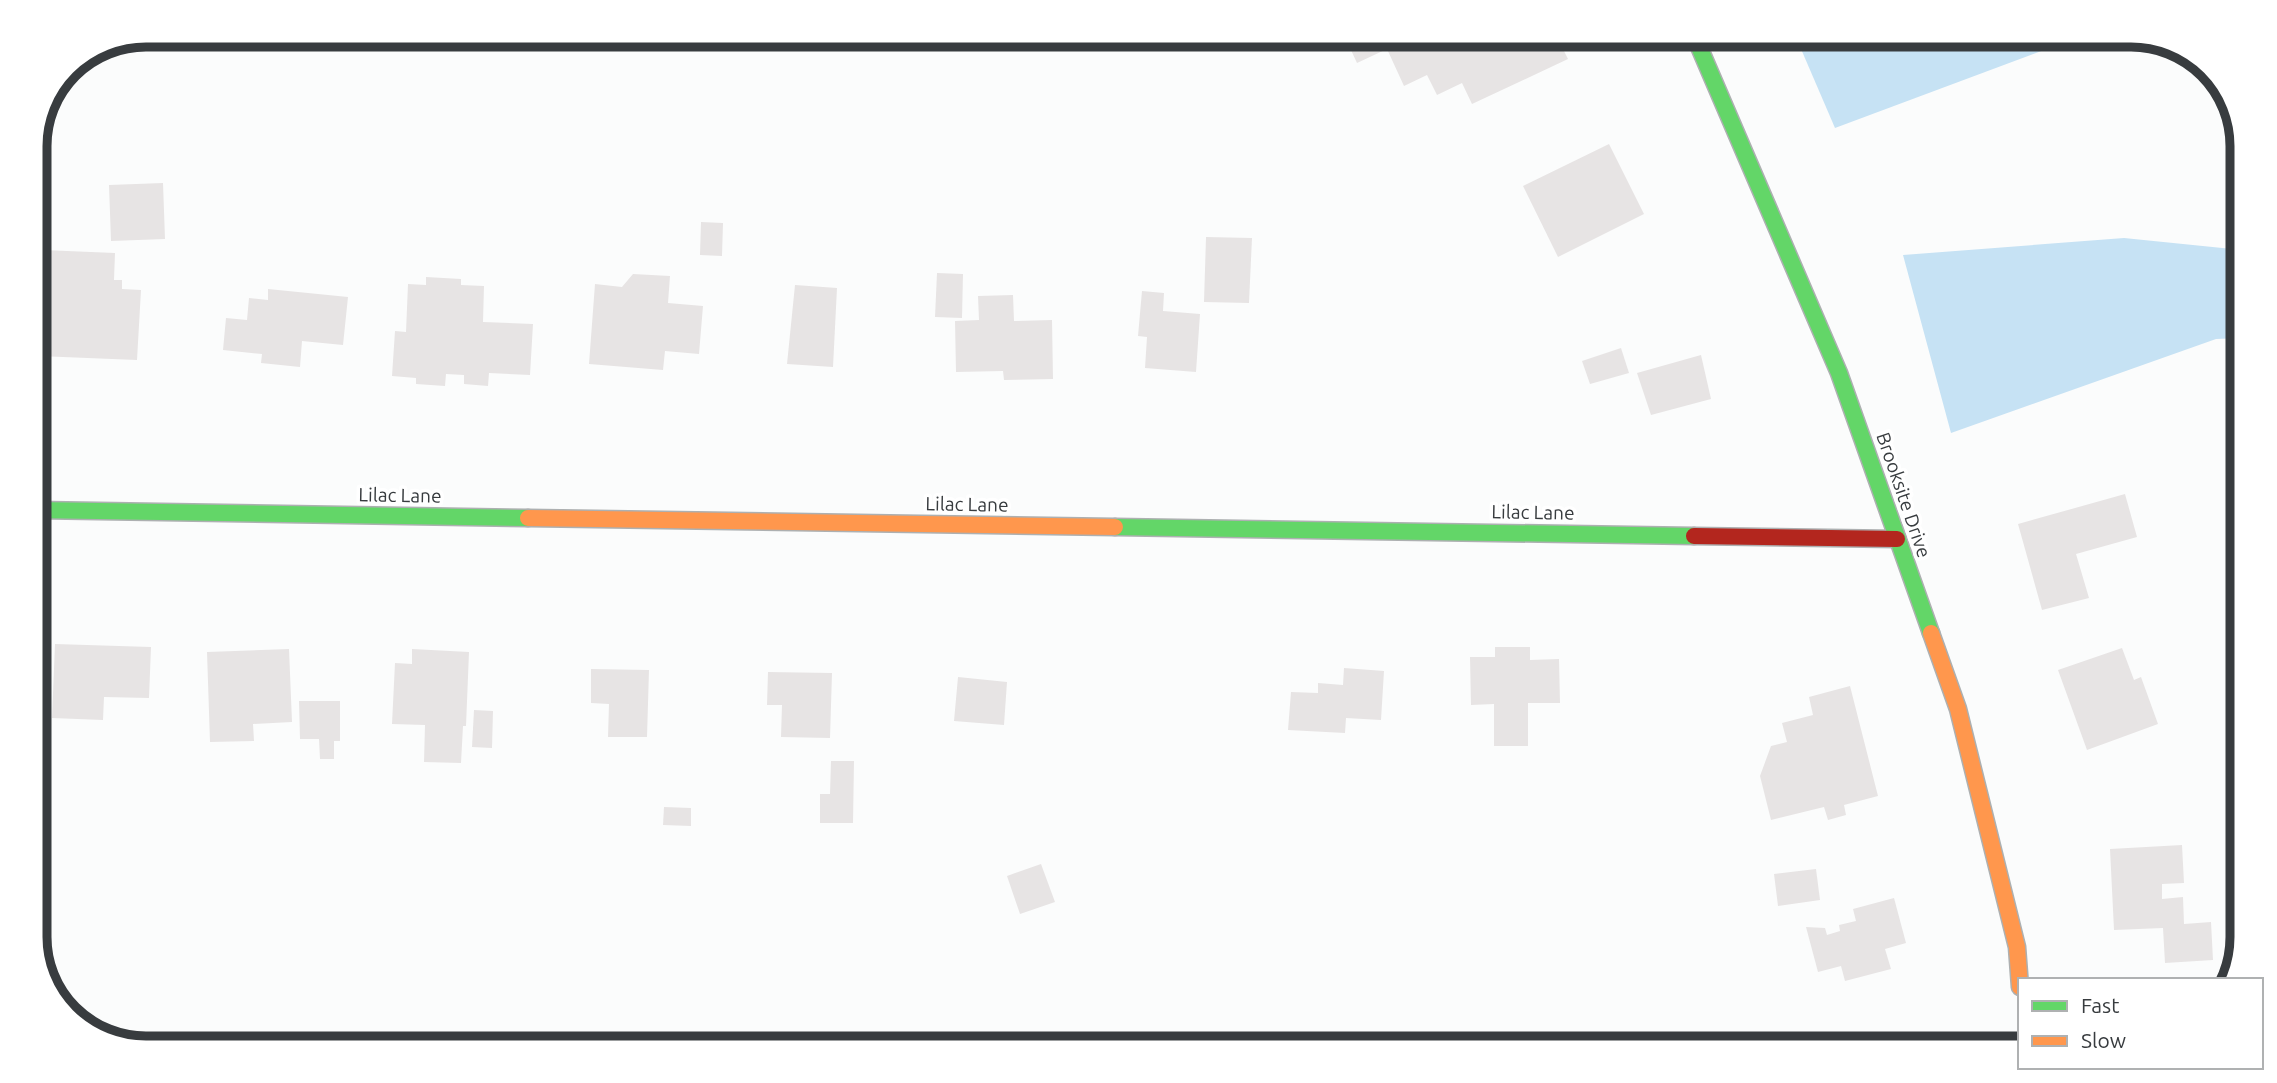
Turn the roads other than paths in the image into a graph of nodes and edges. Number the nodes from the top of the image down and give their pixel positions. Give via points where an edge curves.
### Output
1 (1698, 47) edge
2 (47, 510) edge
3 (1897, 539) junction
4 (2019, 978) edge

1 - 3 street, Brooksite Drive via 1839,373
2 - 3 street, Lilac Lane
3 - 4 street, Brooksite Drive via 1958,709 2017,947

